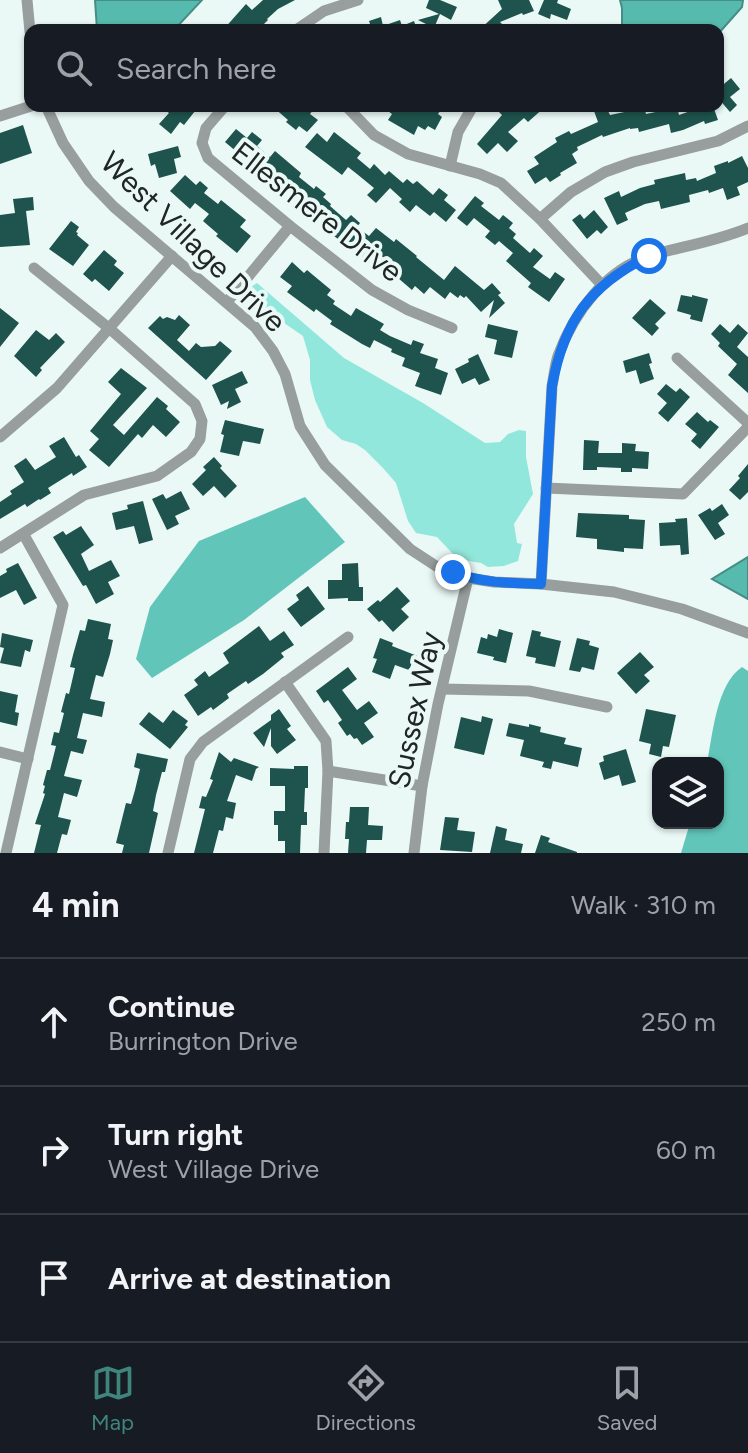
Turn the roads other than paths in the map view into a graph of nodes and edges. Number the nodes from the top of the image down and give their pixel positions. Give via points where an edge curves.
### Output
1 (27, 0) edge
2 (358, 0) edge
3 (29, 24) edge
4 (305, 24) edge
5 (24, 108) edge
6 (49, 112) edge
7 (220, 112) edge
8 (352, 112) edge
9 (470, 112) edge
10 (0, 116) edge
11 (748, 126) edge
12 (450, 166) junction
13 (540, 219) junction
14 (290, 226) junction
15 (748, 228) edge
16 (172, 256) junction
17 (34, 268) dead end
18 (602, 285) junction
19 (227, 302) junction
20 (452, 328) dead end
21 (110, 329) junction
22 (677, 358) dead end
23 (748, 425) edge
24 (0, 437) edge
25 (546, 488) junction
26 (24, 535) junction
27 (0, 548) edge
28 (468, 578) junction
29 (541, 584) junction
30 (748, 633) edge
31 (348, 637) dead end
32 (285, 682) junction
33 (442, 689) junction
34 (607, 707) dead end
35 (0, 752) edge
36 (28, 759) junction
37 (328, 771) junction
38 (422, 786) junction
39 (6, 853) edge
40 (168, 853) edge
41 (324, 853) edge
42 (414, 853) edge

1 - 3 street
2 - 4 street
5 - 10 street
6 - 16 street, West Village Drive via 89,181
7 - 14 street, Ellesmere Drive via 206,128 202,143 208,158
8 - 12 street via 374,135 408,154
9 - 12 street via 458,132
11 - 13 street via 718,141 605,172
12 - 13 street via 501,183
13 - 18 street
14 - 19 street
14 - 20 street, Ellesmere Drive via 372,290
15 - 18 street via 649,256
16 - 19 street, West Village Drive
16 - 21 street
17 - 21 street
18 - 25 street via 575,318 557,359
19 - 28 street, West Village Drive via 273,351 300,426 325,465 410,549
21 - 24 street via 57,388
21 - 26 street via 195,404 202,421 200,439 157,476 84,495
22 - 23 street
23 - 25 street via 683,494
25 - 29 street
26 - 27 street
26 - 36 street via 63,605
28 - 29 street, West Village Drive
28 - 33 street, Sussex Way
29 - 30 street, West Village Drive via 614,592
31 - 32 street
32 - 37 street via 326,741
32 - 40 street via 203,742 190,759
33 - 34 street via 529,691
33 - 38 street, Sussex Way
35 - 36 street
36 - 39 street
37 - 38 street
37 - 41 street
38 - 42 street, Sussex Way

